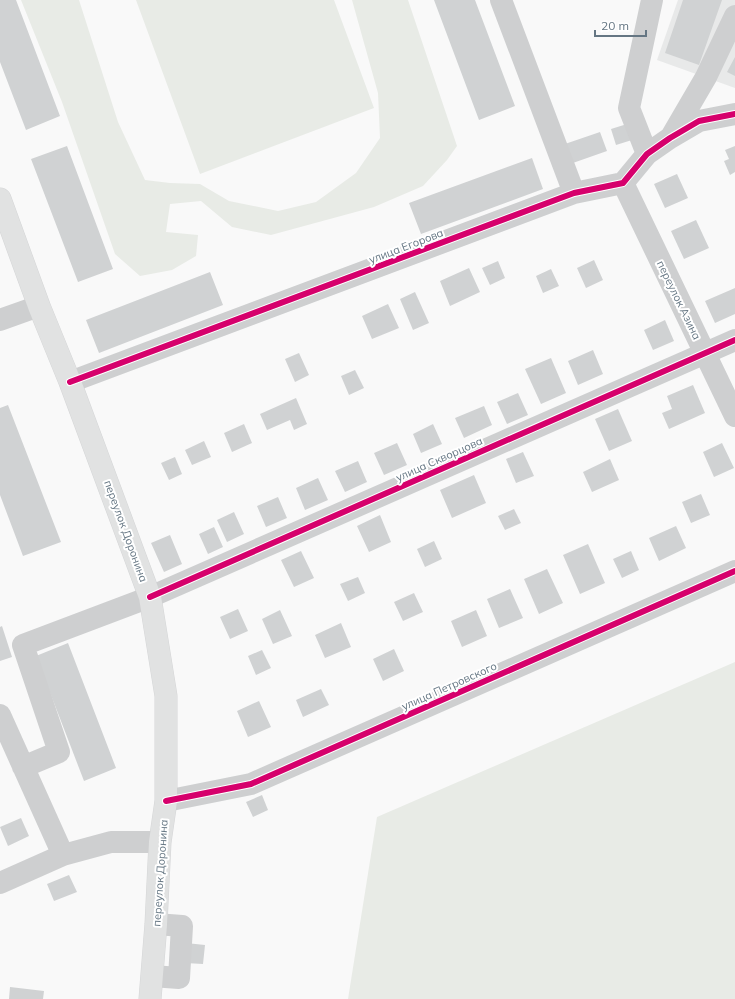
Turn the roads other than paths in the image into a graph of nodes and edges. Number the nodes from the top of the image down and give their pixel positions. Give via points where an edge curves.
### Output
1 (500, 0) edge
2 (652, 0) edge
3 (735, 16) edge
4 (735, 114) edge
5 (670, 138) junction
6 (647, 154) junction
7 (623, 183) junction
8 (574, 193) junction
9 (0, 199) edge
10 (39, 306) junction
11 (0, 320) edge
12 (735, 340) edge
13 (705, 353) junction
14 (70, 382) junction
15 (735, 416) edge
16 (735, 571) edge
17 (150, 597) junction
18 (0, 715) edge
19 (23, 767) junction
20 (166, 801) junction
21 (160, 842) junction
22 (63, 855) junction
23 (0, 883) edge
24 (150, 999) edge

1 - 8 street
2 - 6 street via 629,108
3 - 5 street via 706,77
4 - 5 street via 699,122
5 - 6 street
6 - 7 street
7 - 8 street, улица Егорова
7 - 13 street, переулок Азина
8 - 14 street, улица Егорова
9 - 10 main road, переулок Доронина
10 - 11 street
10 - 14 main road, переулок Доронина
12 - 13 street, улица Скворцова
13 - 15 street, переулок Азина
13 - 17 street, улица Скворцова
14 - 17 main road, переулок Доронина
16 - 20 street, улица Петровского via 251,784
17 - 19 street, улица Скворцова via 23,645 59,752
17 - 20 main road, переулок Доронина via 166,696
18 - 19 street
19 - 22 street
20 - 21 main road, переулок Доронина
21 - 22 street via 111,842
21 - 24 main road, переулок Доронина
22 - 23 street

